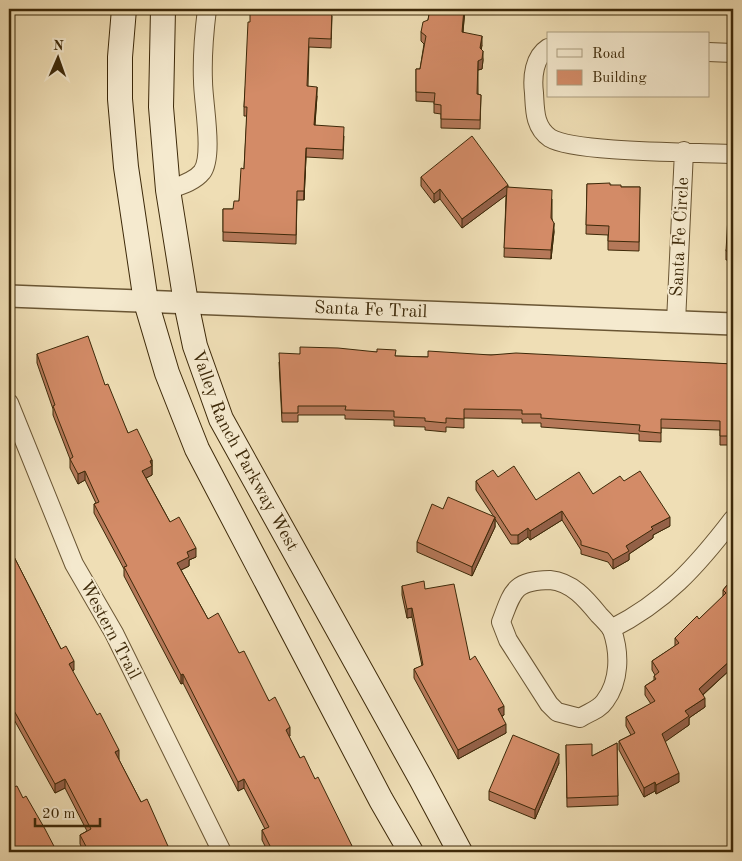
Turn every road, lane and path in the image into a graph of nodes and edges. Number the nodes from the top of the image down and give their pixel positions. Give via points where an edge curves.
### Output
1 (124, 9) edge
2 (163, 9) edge
3 (208, 9) edge
4 (547, 49) edge
5 (710, 52) edge
6 (733, 54) edge
7 (684, 152) junction
8 (733, 154) edge
9 (168, 190) junction
10 (9, 296) edge
11 (146, 302) junction
12 (186, 303) junction
13 (676, 322) junction
14 (733, 324) edge
15 (9, 403) edge
16 (733, 519) edge
17 (611, 629) junction
18 (222, 852) edge
19 (411, 852) edge
20 (460, 852) edge

1 - 11 main road, Valley Ranch Parkway West via 120,99 134,232
2 - 9 main road, Valley Ranch Parkway West via 161,107
3 - 9 street via 203,80 208,157 202,172 189,182
4 - 7 street, Santa Fe Circle via 536,62 533,84 536,122 550,138 577,146
5 - 6 street
7 - 8 street, Santa Fe Circle
7 - 13 street, Santa Fe Circle
9 - 12 main road, Valley Ranch Parkway West
10 - 11 street, Santa Fe Trail
11 - 12 street, Santa Fe Trail
11 - 19 main road, Valley Ranch Parkway West via 167,373 197,449
12 - 13 street, Santa Fe Trail
12 - 20 main road, Valley Ranch Parkway West via 195,346 221,420
13 - 14 street, Santa Fe Trail
15 - 18 street, Western Trail via 74,564 114,633
16 - 17 street via 668,594 638,616
17 - 17 street via 583,596 566,584 550,580 529,580 519,588 511,596 501,622 508,640 549,704 557,712 580,718 599,708 606,700 617,674 618,659

